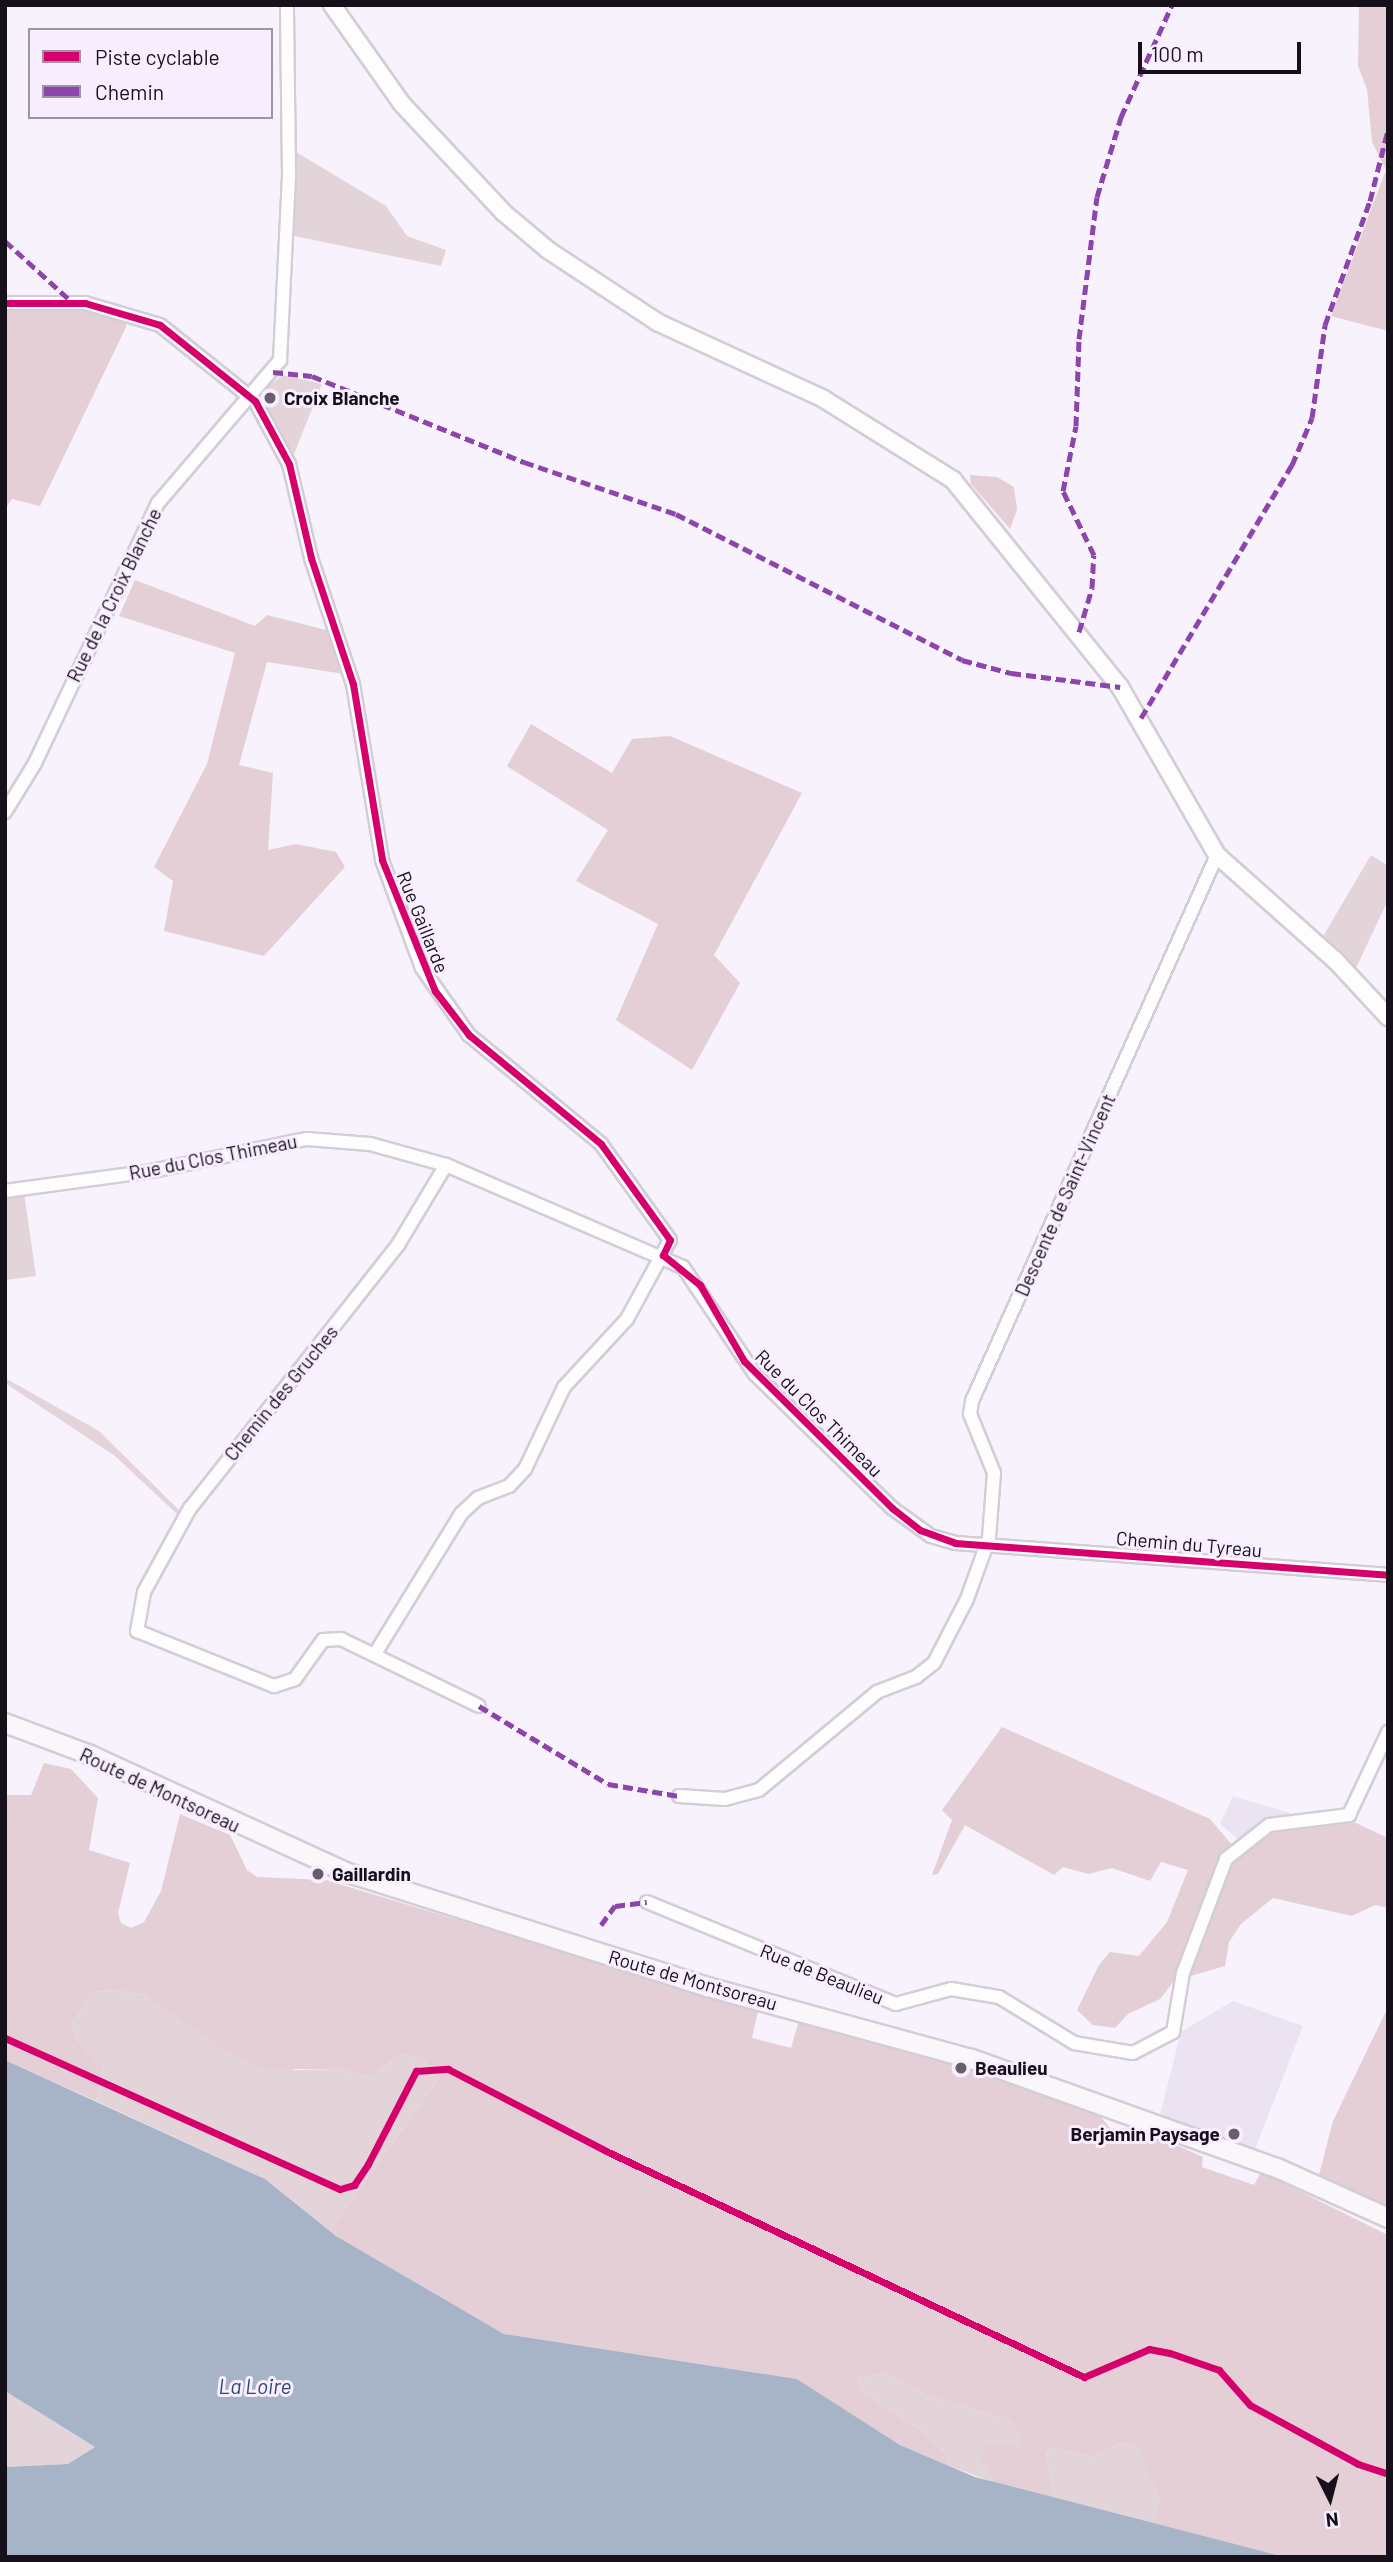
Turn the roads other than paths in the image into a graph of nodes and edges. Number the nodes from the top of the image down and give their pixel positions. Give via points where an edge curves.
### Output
1 (287, 5) edge
2 (331, 5) edge
3 (5, 303) edge
4 (252, 397) junction
5 (6, 809) edge
6 (1217, 855) junction
7 (1388, 1017) edge
8 (446, 1165) junction
9 (5, 1191) edge
10 (670, 1240) junction
11 (663, 1255) junction
12 (691, 1274) junction
13 (988, 1543) junction
14 (1388, 1575) edge
15 (376, 1653) junction
16 (479, 1706) dead end
17 (5, 1723) edge
18 (1388, 1732) edge
19 (679, 1796) dead end
20 (647, 1902) dead end
21 (1388, 2218) edge

1 - 4 street, Rue de la Croix Blanche via 284,337 280,360
2 - 6 street via 402,104 505,213 548,250 657,322 822,398 953,480 1121,687
3 - 4 street via 85,303 135,315 183,338
4 - 5 street, Rue de la Croix Blanche via 158,503
4 - 10 street, Rue Gaillarde via 289,464 311,558 353,684 382,860 422,968 468,1035 601,1144
6 - 7 street via 1335,960
6 - 13 street, Descente de Saint-Vincent via 972,1401 970,1414 994,1473
8 - 9 street, Rue du Clos Thimeau via 370,1144 307,1139 254,1146 152,1171
8 - 11 street, Rue du Clos Thimeau
8 - 15 street, Chemin des Gruches via 398,1245 190,1508 144,1592 137,1631 274,1686 295,1679 324,1640 341,1639
10 - 11 street
10 - 12 street, Rue Gaillarde
11 - 12 street, Rue du Clos Thimeau
11 - 15 street via 628,1319 564,1387 525,1469 509,1486 478,1499 461,1514
12 - 13 street, Rue du Clos Thimeau via 744,1361 892,1508 932,1536
13 - 14 street, Chemin du Tyreau
13 - 19 street, Descente de Saint-Vincent via 967,1599 925,1672 877,1692 759,1790 725,1799
15 - 16 street
17 - 21 main road, Route de Montsoreau via 90,1755 354,1876 708,1987 972,2059 1277,2168
18 - 20 street, Rue de Beaulieu via 1349,1815 1269,1825 1226,1859 1183,1973 1173,2032 1129,2054 1082,2046 999,1997 951,1989 895,2004

